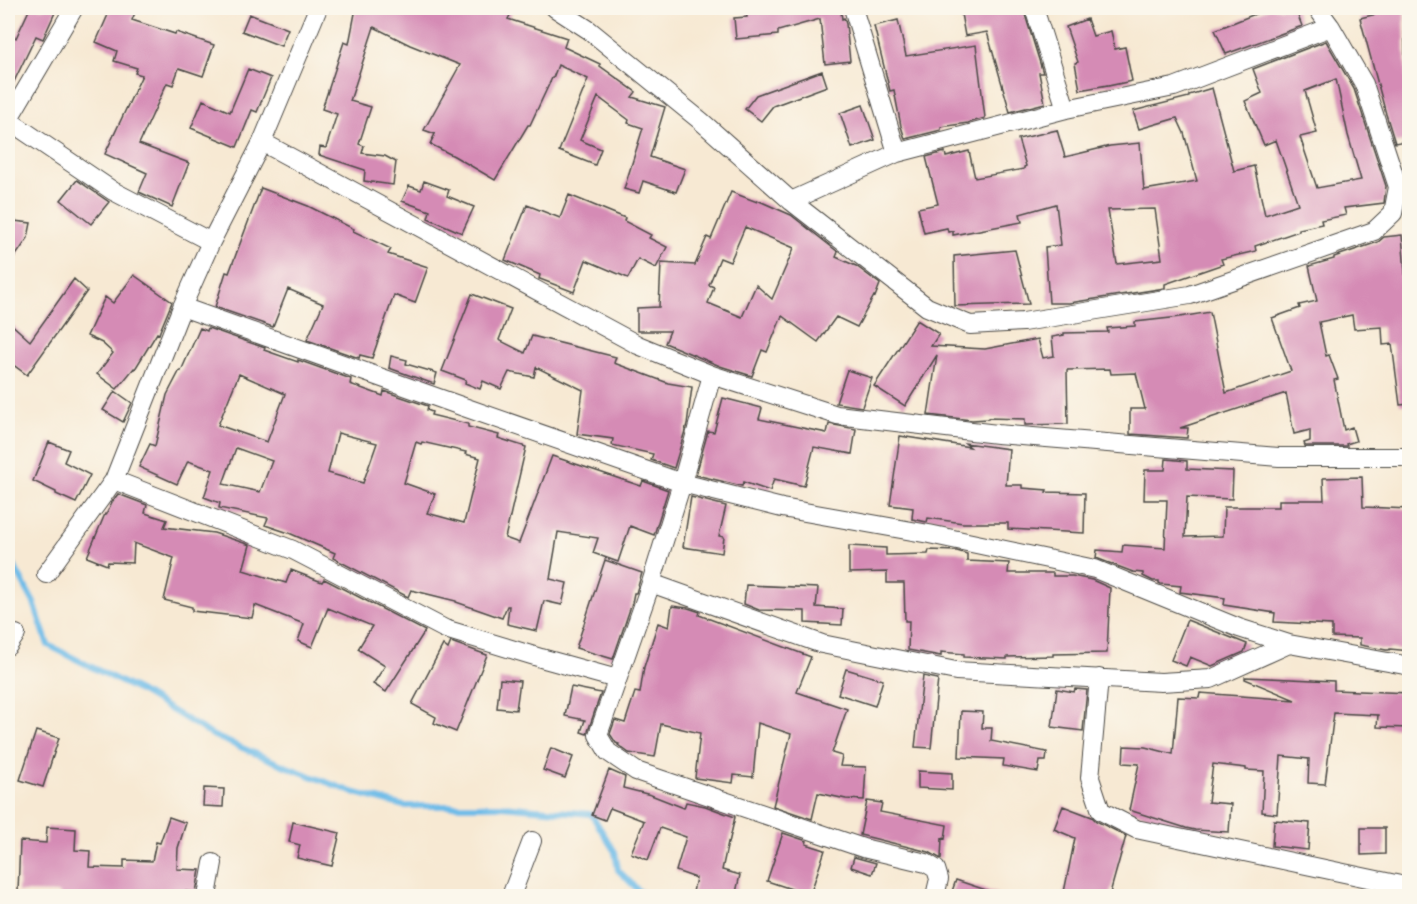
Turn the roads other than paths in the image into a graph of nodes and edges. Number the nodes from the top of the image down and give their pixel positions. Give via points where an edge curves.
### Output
1 (74, 8) edge
2 (316, 8) edge
3 (555, 8) edge
4 (853, 8) edge
5 (1034, 8) edge
6 (1317, 8) edge
7 (1331, 27) junction
8 (1066, 109) junction
9 (8, 120) edge
10 (262, 142) junction
11 (897, 153) junction
12 (791, 201) junction
13 (211, 242) junction
14 (182, 307) junction
15 (712, 375) junction
16 (1410, 457) edge
17 (114, 480) junction
18 (682, 483) junction
19 (46, 574) dead end
20 (651, 583) junction
21 (1289, 644) junction
22 (1410, 666) edge
23 (1099, 678) junction
24 (617, 679) junction
25 (532, 841) dead end
26 (213, 862) dead end
27 (1410, 887) edge
28 (207, 897) edge
29 (511, 897) edge
30 (935, 897) edge

1 - 9 street
2 - 10 street
3 - 12 street via 589,30
4 - 11 street
5 - 8 street
6 - 7 street
7 - 8 street via 1174,87
7 - 12 street via 1364,84 1378,125 1398,187 1393,213 1374,231 1190,295 1023,322 970,325 927,307
8 - 11 street
9 - 13 street via 113,191
10 - 13 street
10 - 15 street via 638,345
11 - 12 street
13 - 14 street
14 - 17 street
14 - 18 street
15 - 16 street via 837,415 860,418 997,434 1279,457
15 - 18 street
17 - 19 street
17 - 24 street via 293,550 445,629
18 - 20 street
18 - 21 street via 782,508 1095,569 1239,628
20 - 23 street via 822,644 956,671
20 - 24 street
21 - 22 street
21 - 23 street via 1211,679 1161,682
23 - 27 street via 1090,778 1101,811 1136,829
24 - 30 street via 598,735 608,752 636,771 863,848 926,863 936,869 939,879
25 - 29 street
26 - 28 street

